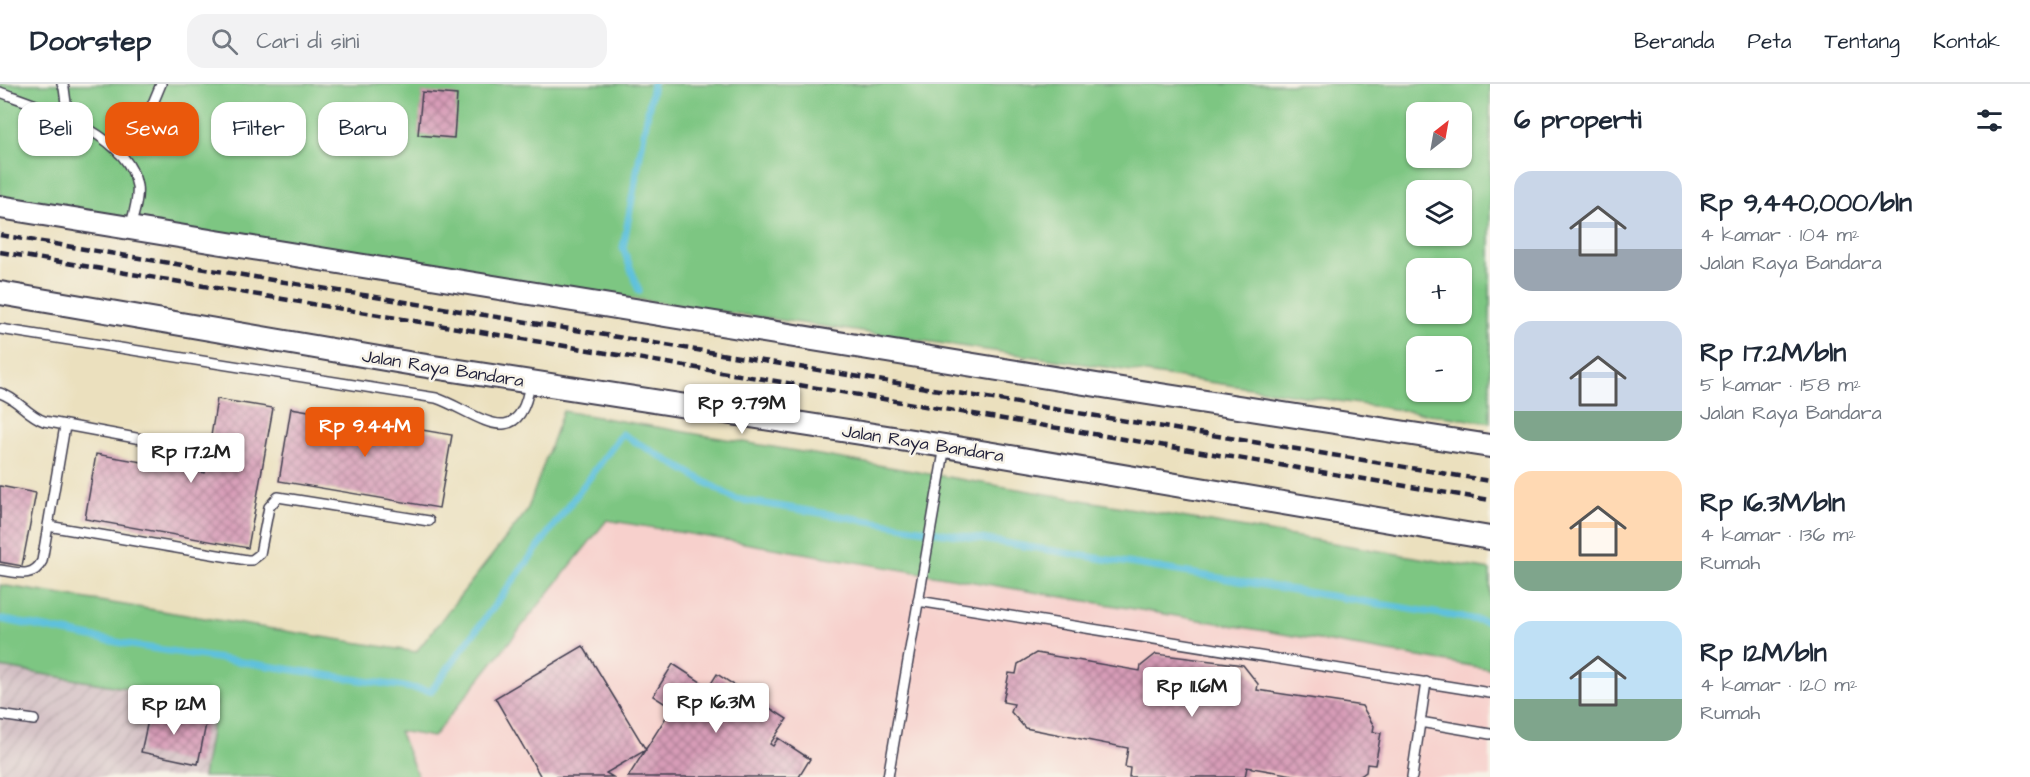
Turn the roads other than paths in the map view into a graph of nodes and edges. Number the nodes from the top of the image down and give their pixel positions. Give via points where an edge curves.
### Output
1 (62, 84) edge
2 (161, 84) edge
3 (0, 92) edge
4 (26, 102) edge
5 (66, 102) edge
6 (153, 102) edge
7 (93, 131) edge
8 (105, 140) edge
9 (121, 156) edge
10 (0, 207) edge
11 (130, 228) junction
12 (0, 293) edge
13 (0, 329) edge
14 (531, 382) junction
15 (0, 393) edge
16 (65, 426) junction
17 (152, 441) dead end
18 (945, 446) junction
19 (1490, 446) edge
20 (429, 521) dead end
21 (48, 526) junction
22 (1490, 538) edge
23 (0, 570) edge
24 (918, 601) junction
25 (1425, 682) junction
26 (1490, 693) edge
27 (0, 715) edge
28 (34, 720) dead end
29 (1420, 722) junction
30 (1490, 734) edge
31 (888, 777) edge
32 (1412, 777) edge

1 - 5 lane
2 - 6 lane
3 - 4 lane
7 - 8 lane
9 - 11 lane via 137,188
10 - 11 street
11 - 19 street
12 - 14 street, Jalan Raya Bandara
13 - 14 lane via 436,398 494,424 511,421 524,409
14 - 18 street, Jalan Raya Bandara
15 - 16 lane via 39,420
16 - 17 lane
16 - 21 lane
18 - 22 street, Jalan Raya Bandara
18 - 24 lane
20 - 21 lane via 278,497 269,507 260,554 252,560
21 - 23 lane via 42,561 34,571 22,574
24 - 25 lane
24 - 31 lane
25 - 26 lane
25 - 29 lane
27 - 28 lane
29 - 30 lane
29 - 32 lane

